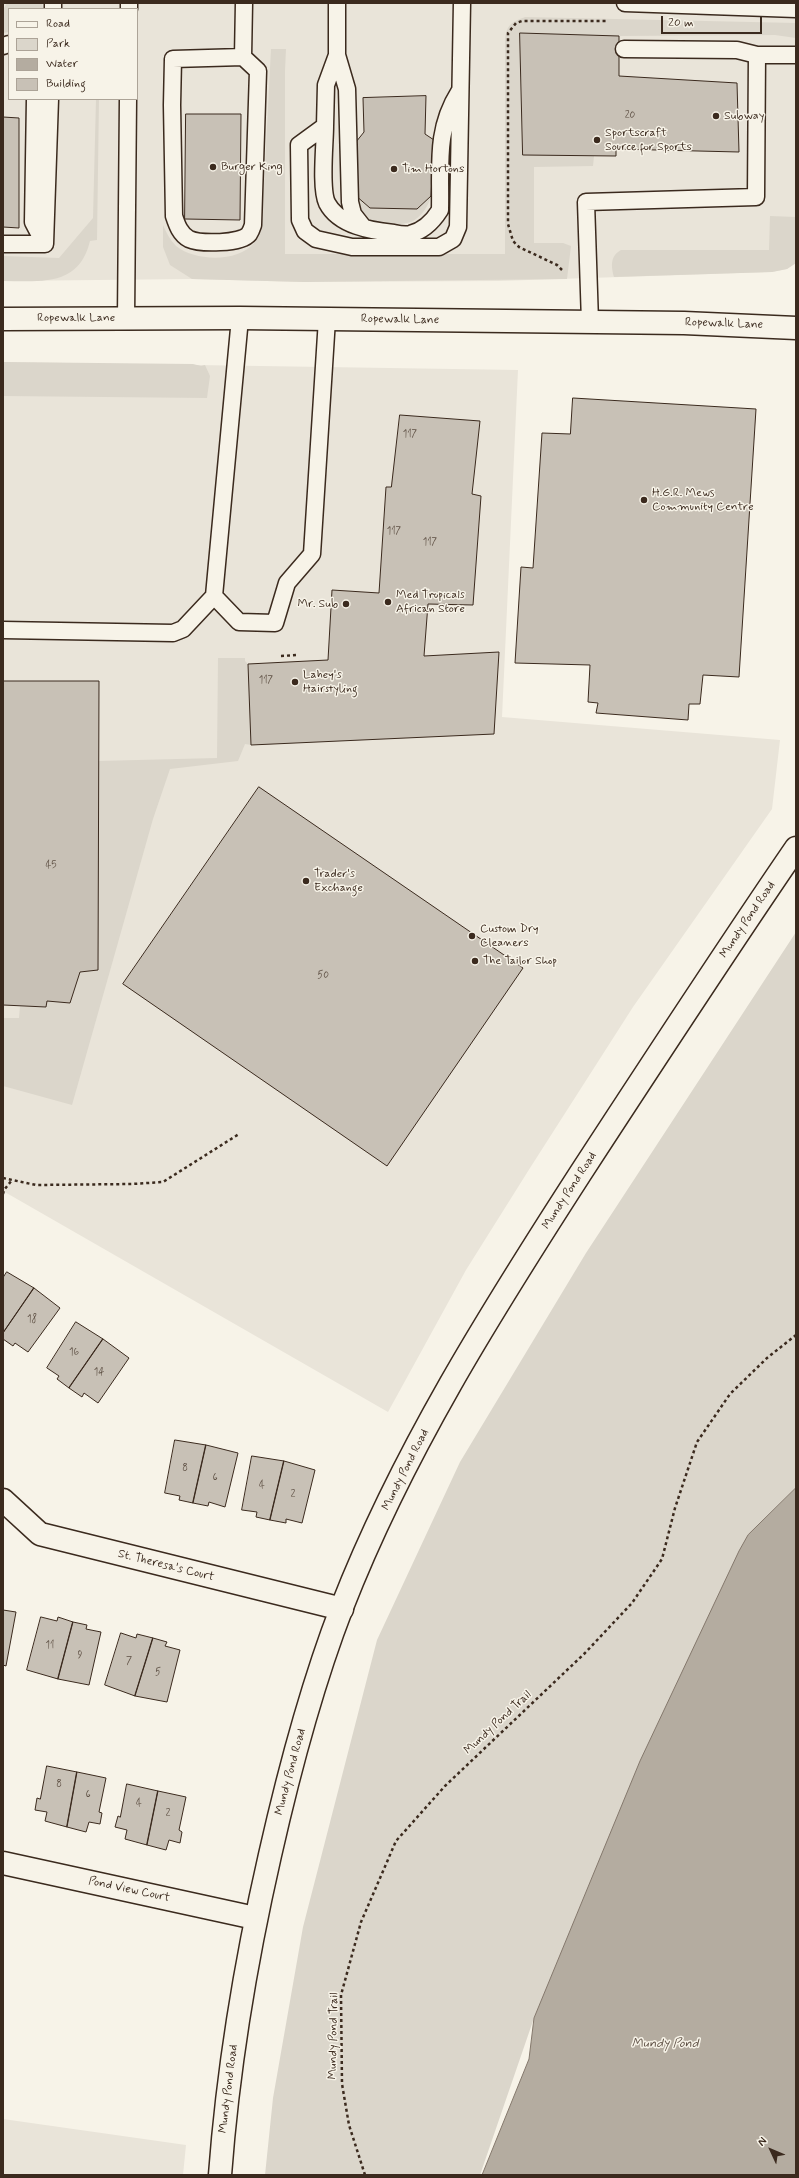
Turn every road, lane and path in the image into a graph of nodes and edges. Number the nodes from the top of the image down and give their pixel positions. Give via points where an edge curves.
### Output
1 (244, 3) edge
2 (337, 3) edge
3 (462, 3) edge
4 (625, 3) edge
5 (796, 10) edge
6 (612, 22) dead end
7 (624, 49) dead end
8 (757, 55) junction
9 (796, 55) edge
10 (337, 56) junction
11 (243, 57) junction
12 (460, 90) junction
13 (36, 100) edge
14 (50, 100) edge
15 (128, 100) edge
16 (325, 126) junction
17 (364, 228) junction
18 (3, 244) edge
19 (45, 244) junction
20 (564, 272) dead end
21 (126, 318) junction
22 (240, 318) junction
23 (3, 319) edge
24 (327, 319) junction
25 (590, 322) junction
26 (796, 328) edge
27 (214, 596) junction
28 (3, 630) edge
29 (297, 655) dead end
30 (281, 656) dead end
31 (796, 848) edge
32 (239, 1134) dead end
33 (3, 1178) edge
34 (12, 1180) junction
35 (4, 1189) edge
36 (3, 1194) edge
37 (796, 1335) edge
38 (3, 1500) edge
39 (342, 1609) junction
40 (3, 1863) edge
41 (255, 1918) junction
42 (220, 2175) edge
43 (365, 2175) edge

1 - 11 lane
2 - 10 lane
3 - 12 lane
4 - 5 lane
6 - 20 path via 522,21 516,23 508,33 508,224 513,241 519,247 557,265
7 - 8 lane via 737,50
8 - 9 lane
8 - 25 lane via 756,197 586,202
10 - 16 lane via 326,85
10 - 17 lane via 347,89 350,202 353,214
11 - 11 lane via 258,71 253,225 249,234 241,239 200,242 189,239 180,231 174,216 173,58
12 - 16 lane via 458,227 453,239 439,247 352,247 316,239 305,231 300,220 299,145
12 - 17 lane via 450,107 442,131 440,210 421,230 409,235
13 - 19 lane via 33,222
14 - 19 lane
15 - 21 lane
16 - 17 lane via 324,185 327,202 333,211 346,221
18 - 19 lane
21 - 22 street, Ropewalk Lane
21 - 23 street, Ropewalk Lane
22 - 24 street, Ropewalk Lane
22 - 27 lane
24 - 25 street, Ropewalk Lane
24 - 27 lane via 312,554 287,583 275,623 239,622
25 - 26 street, Ropewalk Lane
27 - 28 lane via 183,629 173,633
29 - 30 path
31 - 39 street, Mundy Pond Road via 603,1140 448,1388 403,1473
32 - 34 path via 163,1182 36,1185
33 - 34 path
34 - 35 path
35 - 36 path
37 - 43 path, Mundy Pond Trail via 767,1358 730,1394 697,1442 675,1508 662,1559 632,1603 586,1653 445,1786 396,1841 361,1922 341,1995 342,2084 349,2124
38 - 39 street, St. Theresa's Court via 40,1534
39 - 41 street, Mundy Pond Road via 298,1738
40 - 41 street, Pond View Court
41 - 42 street, Mundy Pond Road via 230,2062

